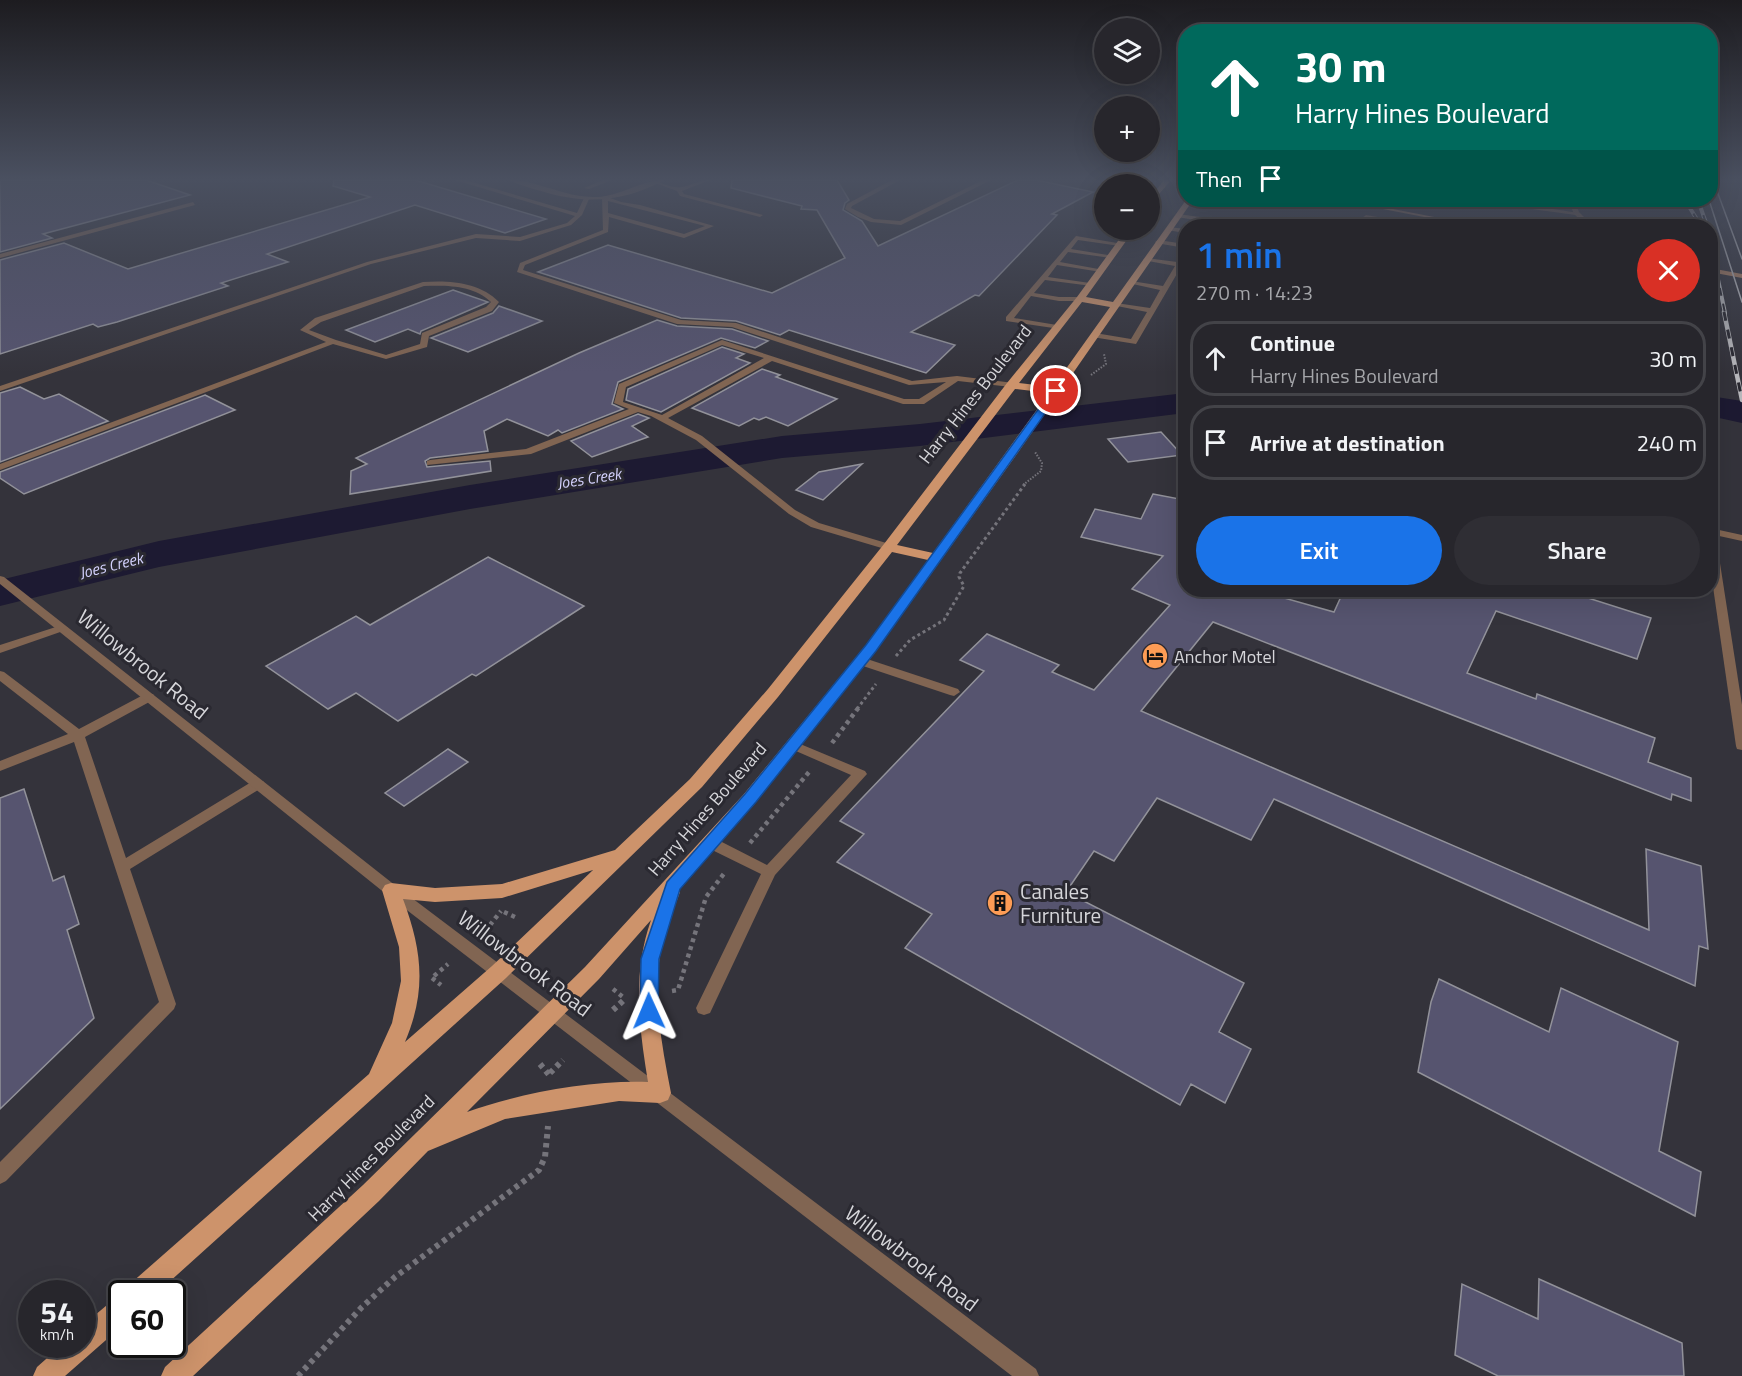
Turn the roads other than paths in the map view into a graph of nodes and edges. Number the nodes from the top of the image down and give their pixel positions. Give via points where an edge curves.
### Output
1 (44, 244) edge
2 (443, 244) edge
3 (572, 244) edge
4 (1071, 244) edge
5 (1120, 244) edge
6 (1157, 244) edge
7 (1066, 250) junction
8 (0, 256) edge
9 (1111, 256) junction
10 (1146, 260) junction
11 (1055, 263) junction
12 (1178, 264) joint
13 (1101, 270) junction
14 (1718, 272) edge
15 (1742, 276) edge
16 (1043, 278) junction
17 (1131, 283) junction
18 (1089, 285) junction
19 (1163, 288) junction
20 (1030, 294) junction
21 (1080, 299) junction
22 (1116, 304) junction
23 (1151, 310) junction
24 (1057, 327) junction
25 (1095, 335) junction
26 (333, 342) junction
27 (771, 358) junction
28 (957, 378) junction
29 (1011, 386) junction
30 (0, 389) edge
31 (1054, 393) junction
32 (637, 409) junction
33 (662, 418) junction
34 (430, 463) dead end
35 (0, 467) edge
36 (1718, 533) edge
37 (1742, 538) edge
38 (889, 547) junction
39 (936, 558) junction
40 (0, 579) edge
41 (1718, 585) edge
42 (62, 628) junction
43 (0, 649) edge
44 (861, 661) junction
45 (0, 675) edge
46 (954, 692) dead end
47 (149, 697) junction
48 (78, 735) junction
49 (793, 745) junction
50 (1742, 746) edge
51 (0, 766) edge
52 (258, 784) junction
53 (711, 843) junction
54 (619, 856) junction
55 (122, 867) junction
56 (769, 872) junction
57 (672, 887) junction
58 (391, 890) junction
59 (499, 972) junction
60 (704, 1008) dead end
61 (552, 1011) junction
62 (369, 1088) junction
63 (660, 1093) junction
64 (415, 1148) junction
65 (0, 1175) edge
66 (154, 1280) edge
67 (108, 1321) edge
68 (96, 1332) edge
69 (66, 1358) edge
70 (46, 1376) edge
71 (174, 1376) edge
72 (1029, 1376) edge

1 - 8 street
2 - 30 street via 369,263
3 - 28 street via 522,264 519,271 680,322 733,325 912,383
4 - 7 street
5 - 9 main road, Harry Hines Boulevard
6 - 10 main road, Harry Hines Boulevard
7 - 9 street
7 - 11 street
9 - 13 main road, Harry Hines Boulevard
10 - 12 street
10 - 17 main road, Harry Hines Boulevard
11 - 13 street
11 - 16 street
12 - 19 street
13 - 18 main road, Harry Hines Boulevard
14 - 15 main road
16 - 18 street
16 - 20 street
17 - 19 street
17 - 22 main road, Harry Hines Boulevard
18 - 21 main road, Harry Hines Boulevard
19 - 23 street
20 - 21 street
20 - 24 street via 1009,319
21 - 22 main road
21 - 24 main road, Harry Hines Boulevard
22 - 23 street
22 - 25 main road, Harry Hines Boulevard
23 - 25 street via 1133,342
24 - 29 main road, Harry Hines Boulevard
25 - 31 main road, Harry Hines Boulevard
26 - 26 street via 304,330 318,320 423,284 459,285 490,296 495,303 489,309 424,335 424,345 394,356
26 - 35 street
27 - 28 street via 903,401 921,402
27 - 32 street via 722,342 700,349 622,386 618,403
27 - 33 street
28 - 29 street
29 - 31 main road
29 - 38 main road, Harry Hines Boulevard
31 - 39 main road, Harry Hines Boulevard
32 - 33 street
32 - 34 street via 528,452
33 - 38 street via 699,438 792,512 815,525
36 - 37 street
38 - 39 main road
38 - 54 main road, Harry Hines Boulevard via 696,783
39 - 44 main road, Harry Hines Boulevard
40 - 42 street, Willowbrook Road
41 - 50 street
42 - 43 street
42 - 47 street, Willowbrook Road
44 - 46 street
44 - 49 main road, Harry Hines Boulevard
45 - 48 street
47 - 48 street
47 - 52 street, Willowbrook Road
48 - 51 street
48 - 55 street
49 - 53 main road, Harry Hines Boulevard
49 - 56 street via 860,774
52 - 55 street
52 - 58 street, Willowbrook Road
53 - 56 street
53 - 57 main road, Harry Hines Boulevard
54 - 58 main road via 502,891 435,895
54 - 59 main road, Harry Hines Boulevard
55 - 65 street via 168,1004
56 - 60 street
57 - 61 main road, Harry Hines Boulevard
57 - 63 main road via 650,959 648,995
58 - 59 street, Willowbrook Road
58 - 62 main road via 406,935 411,968 407,1011 388,1059
59 - 61 street, Willowbrook Road
59 - 62 main road, Harry Hines Boulevard
61 - 63 street, Willowbrook Road
61 - 64 main road, Harry Hines Boulevard
62 - 66 main road, Harry Hines Boulevard
63 - 64 main road via 619,1090 505,1109
63 - 72 street, Willowbrook Road
64 - 71 main road, Harry Hines Boulevard
67 - 68 main road
69 - 70 main road

